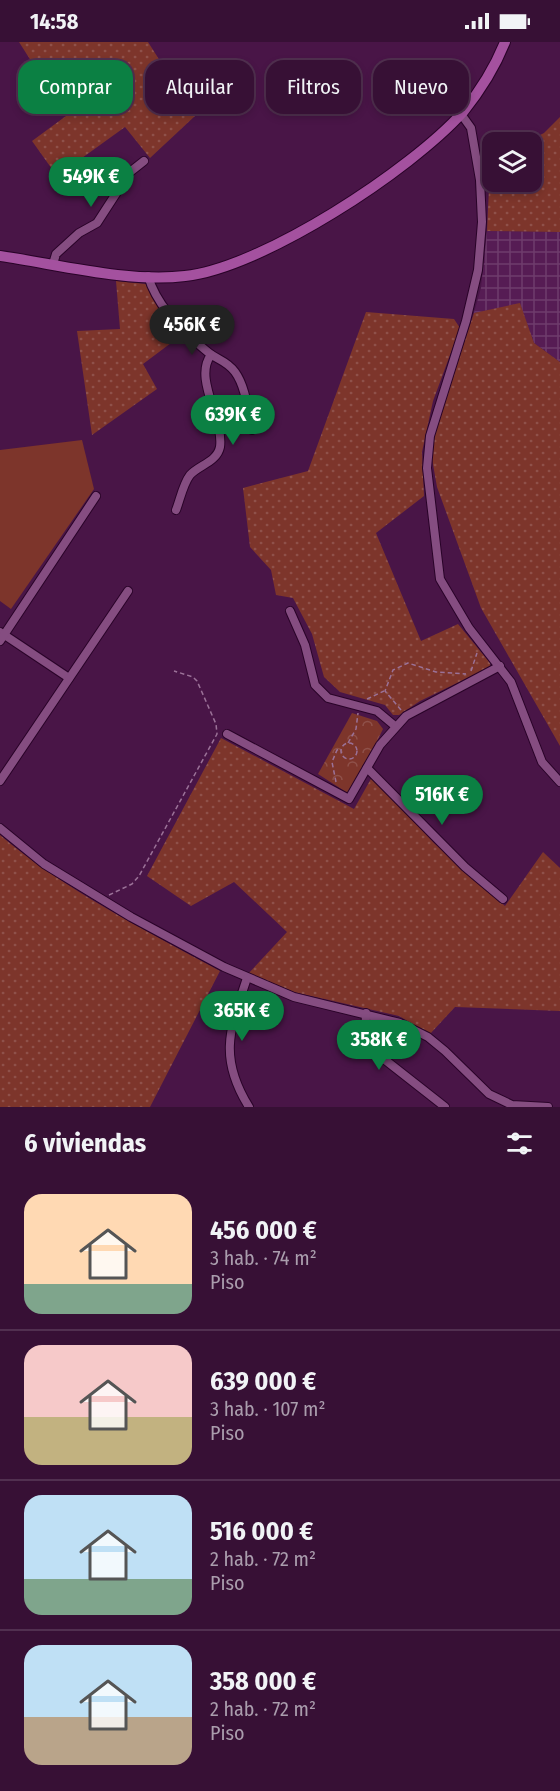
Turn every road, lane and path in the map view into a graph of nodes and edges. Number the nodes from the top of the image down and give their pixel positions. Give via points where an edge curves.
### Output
1 (505, 42) edge
2 (469, 103) edge
3 (461, 114) joint
4 (144, 161) dead end
5 (0, 255) edge
6 (53, 264) junction
7 (148, 276) junction
8 (211, 355) junction
9 (252, 430) dead end
10 (96, 496) dead end
11 (176, 510) dead end
12 (128, 591) dead end
13 (290, 610) dead end
14 (1, 636) edge
15 (480, 640) junction
16 (500, 666) junction
17 (174, 671) dead end
18 (69, 678) junction
19 (406, 717) junction
20 (395, 726) junction
21 (227, 734) dead end
22 (341, 749) junction
23 (367, 768) junction
24 (0, 782) edge
25 (560, 782) edge
26 (336, 794) junction
27 (0, 828) edge
28 (503, 899) dead end
29 (103, 900) junction
30 (247, 978) junction
31 (366, 1013) junction
32 (510, 1106) edge
33 (249, 1107) edge
34 (445, 1107) edge
35 (548, 1107) edge

1 - 2 main road
3 - 7 main road via 372,186 321,220 262,251 209,272 184,277
3 - 15 street via 471,129 480,180 478,270 430,436 427,468 440,579
4 - 6 street via 130,172 97,223 56,254
5 - 6 main road
6 - 7 main road
7 - 8 street via 180,328
8 - 9 street via 225,361 236,373
8 - 11 street via 206,382 220,445 210,461 190,475
10 - 14 street
12 - 18 street
13 - 20 street via 305,645 315,685 328,698 377,711
14 - 18 street
15 - 16 street
15 - 19 path via 470,674 436,672 414,663 393,670 385,691
16 - 19 street
16 - 25 street via 511,682 542,762
17 - 29 path via 195,679 216,722 217,734 139,876
18 - 24 street
19 - 20 street
20 - 23 street
21 - 26 street
22 - 22 path via 348,760 357,754 351,743
22 - 26 path via 332,762
23 - 26 street via 351,798
23 - 28 street via 456,859
27 - 29 street via 44,864
29 - 30 street
30 - 31 street via 294,997
30 - 33 street via 229,1041 233,1073
31 - 32 street via 428,1037 480,1087
31 - 34 street via 365,1037 375,1052
32 - 35 street

